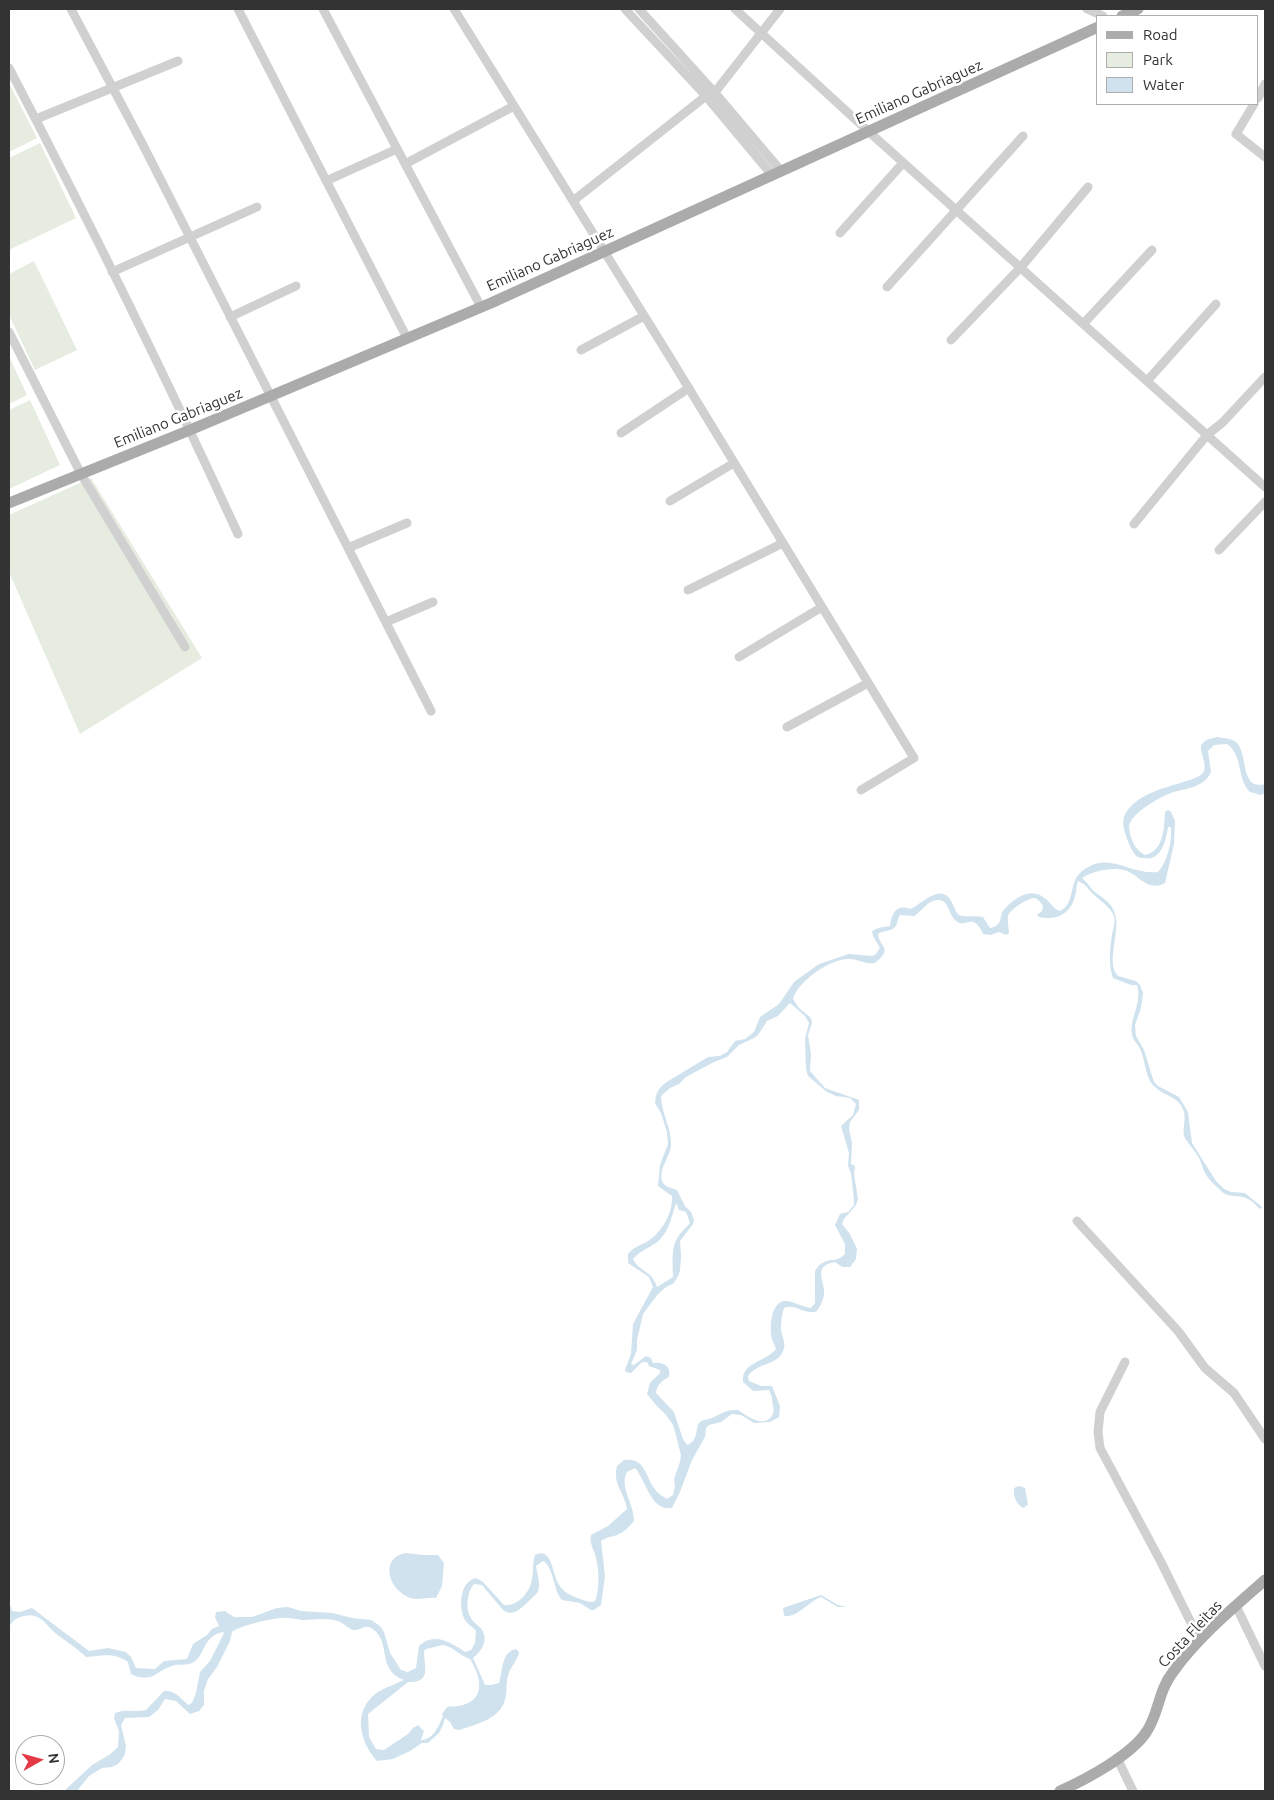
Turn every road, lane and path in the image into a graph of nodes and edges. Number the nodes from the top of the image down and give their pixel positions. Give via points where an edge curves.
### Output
1 (71, 9) edge
2 (238, 9) edge
3 (323, 9) edge
4 (454, 9) edge
5 (625, 9) edge
6 (639, 9) edge
7 (734, 9) edge
8 (780, 9) edge
9 (1086, 9) edge
10 (1138, 9) edge
11 (1101, 15) edge
12 (1124, 15) edge
13 (1096, 28) edge
14 (761, 33) junction
15 (178, 61) dead end
16 (9, 68) edge
17 (113, 88) junction
18 (710, 96) junction
19 (1253, 105) edge
20 (514, 106) junction
21 (36, 119) junction
22 (868, 131) junction
23 (1023, 136) dead end
24 (397, 149) junction
25 (1265, 157) edge
26 (903, 163) junction
27 (405, 164) junction
28 (777, 173) junction
29 (326, 181) junction
30 (1088, 187) dead end
31 (572, 201) junction
32 (257, 207) dead end
33 (957, 211) junction
34 (840, 233) dead end
35 (190, 238) junction
36 (1152, 250) dead end
37 (604, 252) junction
38 (1021, 267) junction
39 (112, 272) junction
40 (296, 286) dead end
41 (887, 288) dead end
42 (1216, 304) dead end
43 (481, 307) junction
44 (644, 316) junction
45 (230, 317) junction
46 (1084, 323) junction
47 (9, 332) edge
48 (407, 338) junction
49 (951, 340) dead end
50 (582, 350) dead end
51 (1265, 377) edge
52 (1148, 380) junction
53 (688, 388) junction
54 (270, 396) junction
55 (190, 430) junction
56 (621, 433) dead end
57 (1207, 435) junction
58 (734, 463) junction
59 (81, 474) junction
60 (1265, 486) edge
61 (670, 502) dead end
62 (1265, 502) edge
63 (9, 503) edge
64 (407, 523) dead end
65 (1134, 524) dead end
66 (238, 534) dead end
67 (783, 543) junction
68 (348, 548) junction
69 (1219, 550) dead end
70 (688, 590) dead end
71 (433, 602) dead end
72 (822, 606) junction
73 (386, 622) junction
74 (185, 647) dead end
75 (739, 657) dead end
76 (868, 683) junction
77 (431, 711) dead end
78 (787, 727) dead end
79 (861, 790) dead end
80 (1077, 1221) dead end
81 (1125, 1362) dead end
82 (1265, 1439) edge
83 (1265, 1580) edge
84 (1236, 1606) junction
85 (1200, 1641) junction
86 (1265, 1666) edge
87 (1117, 1758) junction
88 (1060, 1791) edge
89 (1133, 1791) edge

1 - 17 street
2 - 29 street
3 - 24 street
4 - 20 street
5 - 18 street
6 - 18 street
7 - 14 street
8 - 14 street
9 - 11 street
10 - 12 main road
13 - 22 main road, Emiliano Gabriaguez
14 - 18 street
14 - 22 street
15 - 17 street
16 - 21 street
17 - 21 street
17 - 35 street
18 - 28 street
18 - 31 street
19 - 25 street via 1236,134
20 - 27 street
20 - 31 street
21 - 39 street
22 - 26 street
22 - 28 main road, Emiliano Gabriaguez
23 - 33 street
24 - 27 street
24 - 29 street
26 - 33 street
26 - 34 street
27 - 43 street
28 - 37 main road, Emiliano Gabriaguez
29 - 48 street
30 - 38 street
31 - 37 street
32 - 35 street
33 - 38 street
33 - 41 street
35 - 39 street
35 - 45 street
36 - 46 street
37 - 43 main road, Emiliano Gabriaguez
37 - 44 street
38 - 46 street
38 - 49 street
39 - 55 street
40 - 45 street
42 - 52 street
43 - 48 main road, Emiliano Gabriaguez
44 - 50 street
44 - 53 street
45 - 54 street
46 - 52 street
47 - 59 street
48 - 54 main road, Emiliano Gabriaguez
51 - 57 street
52 - 57 street
53 - 56 street
53 - 58 street
54 - 55 main road, Emiliano Gabriaguez
54 - 68 street
55 - 59 main road, Emiliano Gabriaguez
55 - 66 street
57 - 60 street
57 - 65 street
58 - 61 street
58 - 67 street
59 - 63 main road, Emiliano Gabriaguez
59 - 74 street
62 - 69 street
64 - 68 street
67 - 70 street
67 - 72 street
68 - 73 street
71 - 73 street
72 - 75 street
72 - 76 street
73 - 77 street
76 - 78 street
76 - 79 street via 914,758
80 - 82 street via 1178,1331 1205,1368 1234,1393
81 - 85 street via 1100,1412 1100,1448
83 - 84 main road, Costa Fleitas
84 - 85 main road, Costa Fleitas
84 - 86 street
85 - 87 main road, Costa Fleitas via 1168,1678 1148,1731
87 - 88 main road, Costa Fleitas
87 - 89 street

